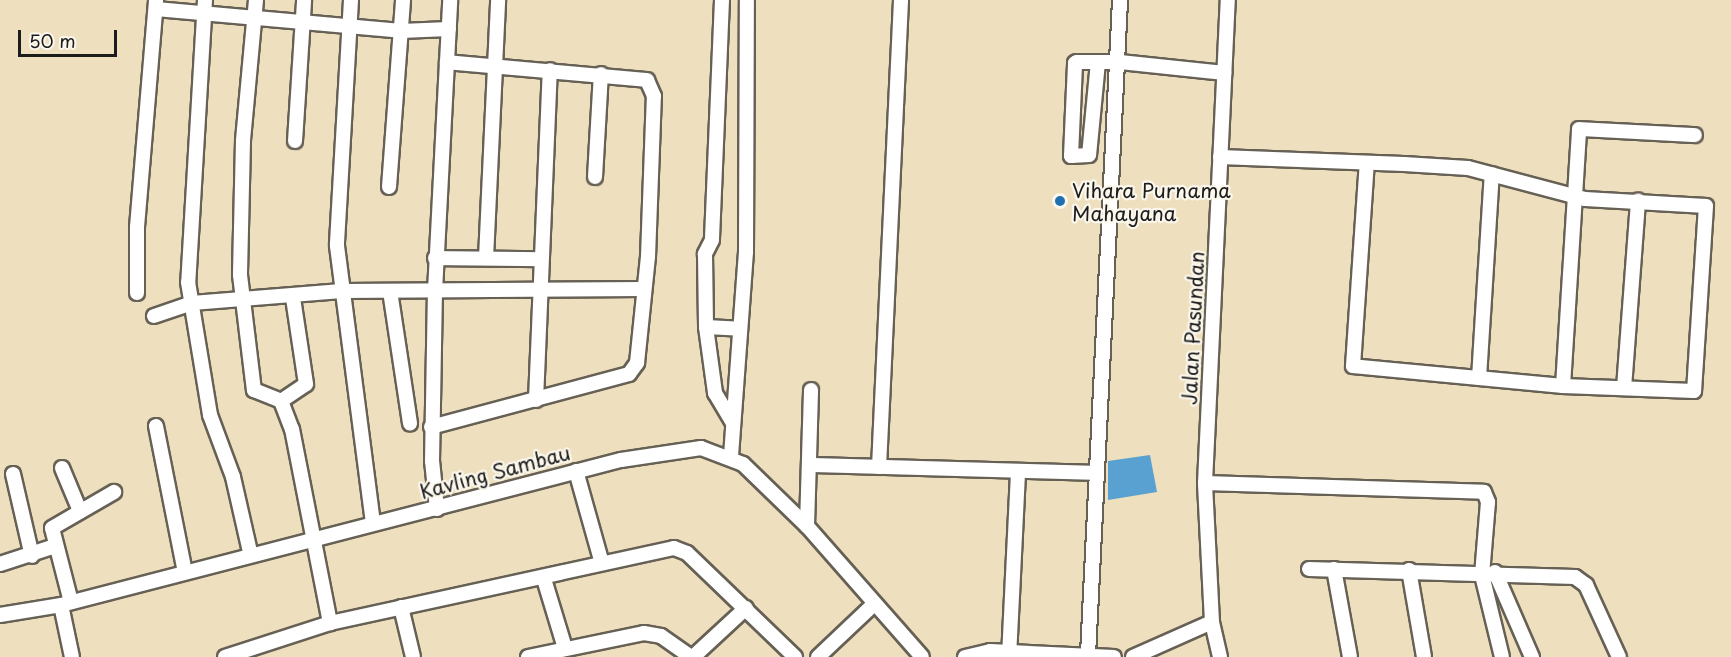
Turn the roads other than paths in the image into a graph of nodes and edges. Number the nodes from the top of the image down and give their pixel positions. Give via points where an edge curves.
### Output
1 (256, 0) edge
2 (304, 0) edge
3 (351, 0) edge
4 (403, 0) edge
5 (450, 0) edge
6 (498, 0) edge
7 (722, 0) edge
8 (747, 0) edge
9 (901, 0) edge
10 (1120, 0) edge
11 (1228, 0) edge
12 (156, 4) edge
13 (205, 6) edge
14 (255, 15) junction
15 (303, 20) junction
16 (349, 26) junction
17 (449, 29) junction
18 (401, 31) junction
19 (447, 62) junction
20 (1098, 62) junction
21 (1120, 62) junction
22 (495, 65) junction
23 (550, 70) junction
24 (1224, 73) junction
25 (601, 74) junction
26 (1695, 135) dead end
27 (294, 141) dead end
28 (1220, 157) junction
29 (1367, 163) junction
30 (1491, 174) junction
31 (595, 177) dead end
32 (389, 187) dead end
33 (1575, 196) junction
34 (1638, 201) junction
35 (435, 258) junction
36 (486, 258) junction
37 (538, 259) junction
38 (644, 289) junction
39 (342, 291) junction
40 (390, 291) junction
41 (435, 291) junction
42 (137, 293) dead end
43 (538, 293) junction
44 (293, 298) junction
45 (244, 300) junction
46 (192, 303) junction
47 (154, 316) dead end
48 (706, 327) junction
49 (740, 329) junction
50 (1479, 378) junction
51 (1563, 386) junction
52 (1624, 388) junction
53 (811, 390) dead end
54 (536, 400) junction
55 (281, 401) junction
56 (732, 421) junction
57 (410, 423) dead end
58 (156, 426) dead end
59 (431, 427) junction
60 (730, 456) junction
61 (811, 465) junction
62 (879, 467) junction
63 (62, 468) dead end
64 (576, 471) junction
65 (1018, 473) junction
66 (1093, 473) junction
67 (13, 474) dead end
68 (1205, 483) junction
69 (114, 492) dead end
70 (437, 509) junction
71 (80, 511) junction
72 (373, 523) junction
73 (807, 526) junction
74 (312, 540) junction
75 (55, 546) junction
76 (250, 552) junction
77 (32, 556) junction
78 (601, 560) junction
79 (0, 564) edge
80 (1309, 569) dead end
81 (1334, 569) junction
82 (1408, 570) junction
83 (185, 572) junction
84 (1489, 573) junction
85 (544, 579) junction
86 (66, 603) junction
87 (874, 604) junction
88 (401, 607) junction
89 (746, 608) junction
90 (0, 615) edge
91 (1212, 622) junction
92 (330, 623) junction
93 (565, 648) junction
94 (261, 652) edge
95 (1009, 654) edge
96 (1088, 655) junction
97 (72, 657) edge
98 (225, 657) edge
99 (413, 657) edge
100 (528, 657) edge
101 (692, 657) edge
102 (795, 657) edge
103 (818, 657) edge
104 (922, 657) edge
105 (965, 657) edge
106 (1114, 657) edge
107 (1133, 657) edge
108 (1220, 657) edge
109 (1350, 657) edge
110 (1424, 657) edge
111 (1502, 657) edge
112 (1532, 657) edge
113 (1619, 657) edge

1 - 14 street
2 - 15 street
3 - 16 street
4 - 18 street
5 - 17 street
6 - 22 street
7 - 48 street via 712,240 705,254
8 - 49 street via 746,252
9 - 62 street
10 - 21 street
11 - 24 street, Jalan Pasundan
12 - 13 street
12 - 42 street via 137,227
13 - 14 street
13 - 46 street via 188,259
14 - 15 street
14 - 45 street via 243,141
15 - 16 street
15 - 27 street
16 - 18 street
16 - 39 street via 337,246
17 - 18 street
17 - 19 street
18 - 32 street
19 - 22 street
19 - 35 street
20 - 20 street via 1072,67 1071,156 1089,155
20 - 21 street
21 - 24 street
21 - 66 street
22 - 23 street
22 - 36 street
23 - 25 street
23 - 37 street
24 - 28 street, Jalan Pasundan
25 - 31 street
25 - 38 street via 641,77 654,90
26 - 33 street via 1579,129
28 - 29 street
28 - 68 street, Jalan Pasundan
29 - 30 street
29 - 50 street via 1353,366
30 - 33 street
30 - 50 street
33 - 34 street
33 - 51 street
34 - 52 street
34 - 52 street via 1706,206 1694,391
35 - 36 street
35 - 41 street
36 - 37 street
37 - 43 street
38 - 43 street
38 - 54 street via 633,371
39 - 40 street
39 - 44 street
39 - 72 street
40 - 41 street
40 - 57 street
41 - 43 street
41 - 59 street
43 - 54 street
44 - 45 street
44 - 55 street via 306,384
45 - 46 street
45 - 55 street via 254,390
46 - 47 street
46 - 76 street via 210,415 233,477
48 - 49 street
48 - 56 street via 715,393
49 - 56 street
50 - 51 street
51 - 52 street
53 - 61 street
54 - 59 street
55 - 74 street via 309,502
56 - 60 street
58 - 83 street
59 - 70 street
60 - 64 street, Kavling Sambau via 683,447
60 - 73 street
61 - 62 street
61 - 73 street
62 - 65 street
63 - 71 street
64 - 70 street, Kavling Sambau
64 - 78 street
65 - 66 street via 1026,468
65 - 95 street
66 - 96 street
67 - 77 street
68 - 84 street via 1480,490 1488,502
68 - 91 street, Jalan Pasundan
69 - 71 street
70 - 72 street, Kavling Sambau
71 - 75 street via 52,528
72 - 74 street, Kavling Sambau
73 - 87 street
74 - 76 street, Kavling Sambau
74 - 92 street
75 - 77 street
75 - 86 street
76 - 83 street, Kavling Sambau
77 - 79 street
78 - 85 street
78 - 89 street via 682,550
80 - 81 street
81 - 82 street
81 - 109 street
82 - 84 street
82 - 110 street
83 - 86 street, Kavling Sambau
84 - 111 street
84 - 112 street
84 - 113 street via 1580,579
85 - 88 street
85 - 93 street
86 - 90 street, Kavling Sambau
86 - 97 street
87 - 103 street
87 - 104 street
88 - 92 street
88 - 99 street
89 - 101 street
89 - 102 street
91 - 107 street
91 - 108 street, Jalan Pasundan
92 - 94 street
93 - 100 street
93 - 101 street via 644,633 661,636
94 - 98 street
95 - 96 street
95 - 105 street
96 - 106 street

